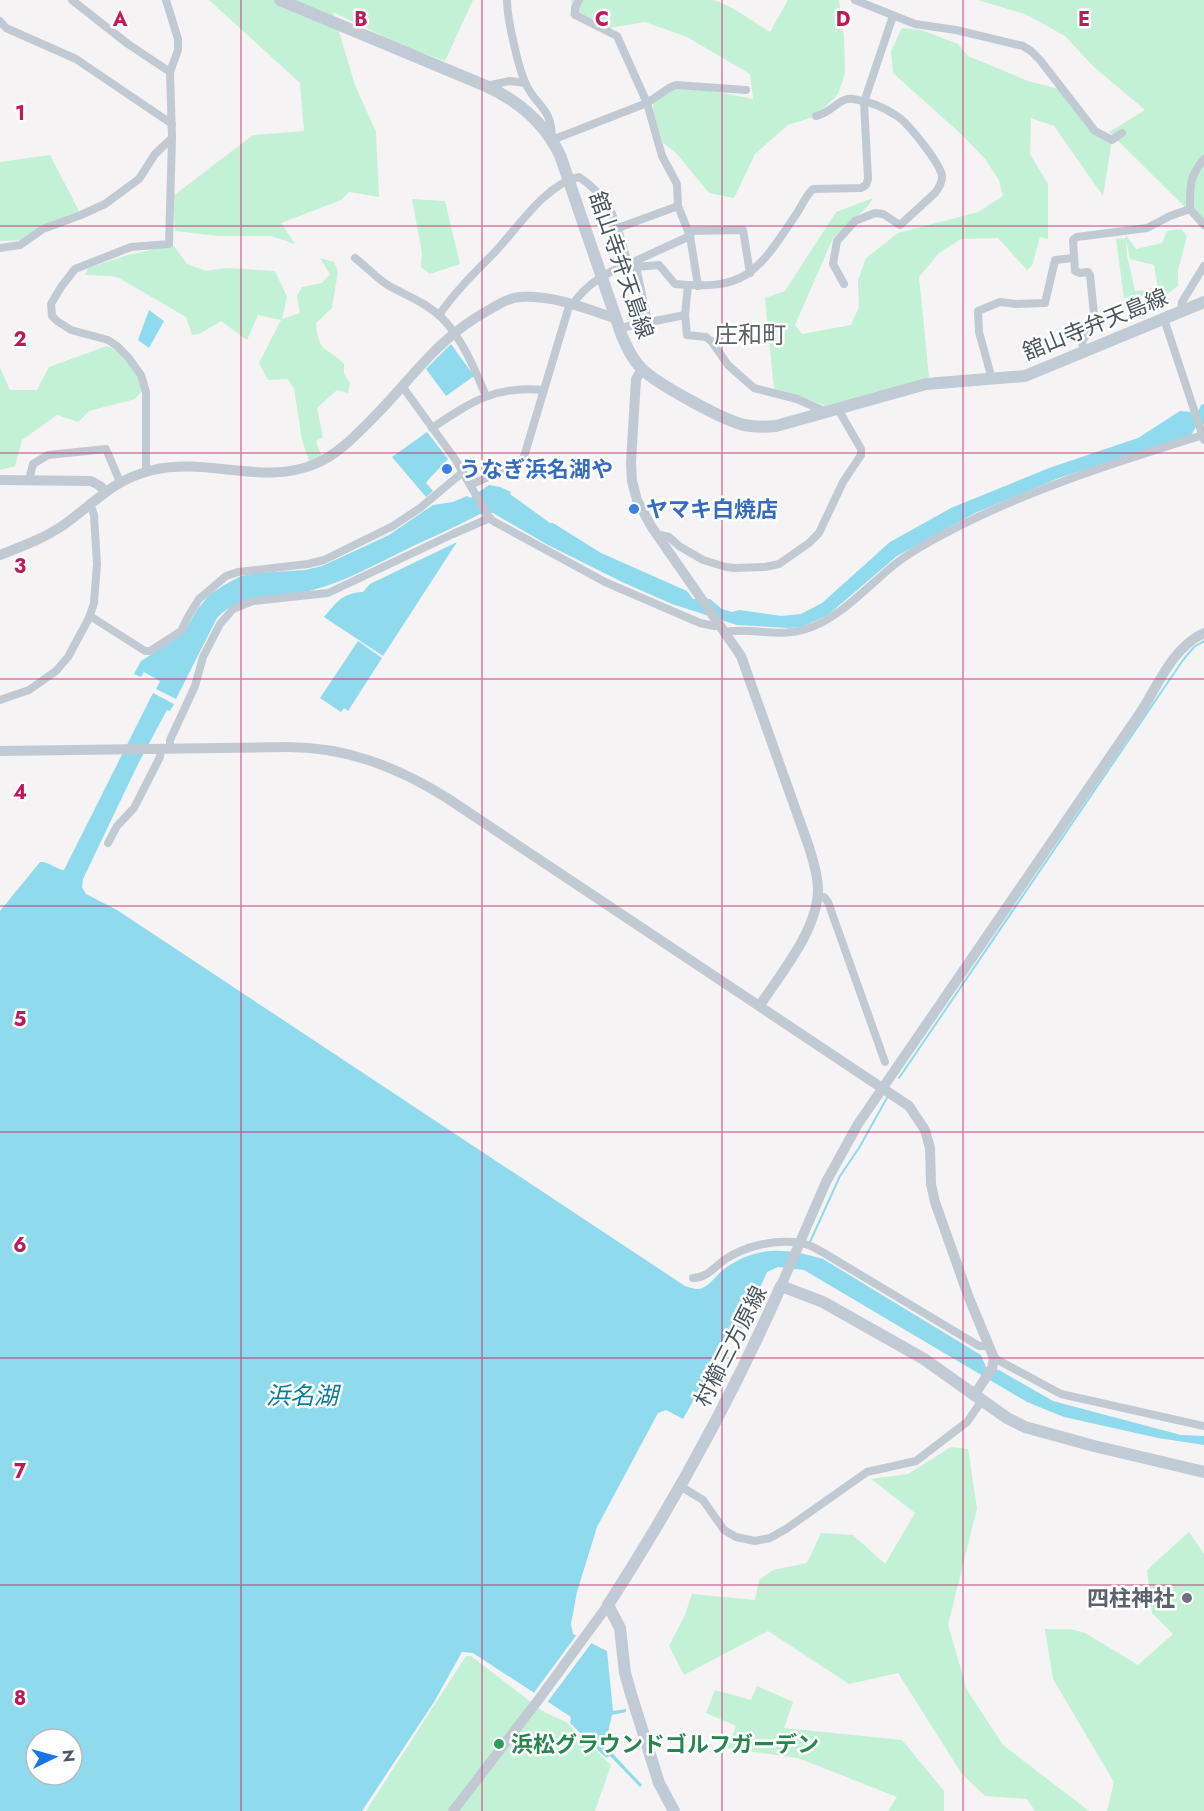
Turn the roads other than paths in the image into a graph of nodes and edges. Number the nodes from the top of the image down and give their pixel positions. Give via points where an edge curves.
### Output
1 (72, 0) edge
2 (166, 0) edge
3 (280, 0) edge
4 (507, 0) edge
5 (579, 0) edge
6 (855, 0) edge
7 (893, 16) junction
8 (0, 21) edge
9 (170, 72) junction
10 (525, 83) junction
11 (486, 86) junction
12 (746, 90) dead end
13 (864, 102) junction
14 (647, 103) junction
15 (816, 116) dead end
16 (171, 124) junction
17 (1122, 134) dead end
18 (172, 138) junction
19 (552, 140) junction
20 (1204, 159) edge
21 (569, 179) junction
22 (678, 206) junction
23 (1190, 209) junction
24 (1204, 225) edge
25 (618, 228) junction
26 (689, 234) junction
27 (0, 248) edge
28 (355, 258) dead end
29 (1073, 258) junction
30 (631, 264) junction
31 (1204, 266) edge
32 (750, 273) junction
33 (602, 276) junction
34 (844, 284) dead end
35 (688, 285) junction
36 (698, 286) junction
37 (571, 303) junction
38 (1202, 305) edge
39 (1181, 312) junction
40 (439, 315) junction
41 (685, 315) junction
42 (1164, 319) junction
43 (648, 322) junction
44 (618, 323) junction
45 (454, 332) junction
46 (1084, 352) junction
47 (642, 369) junction
48 (993, 379) junction
49 (402, 386) junction
50 (544, 390) junction
51 (486, 396) junction
52 (832, 411) junction
53 (432, 428) junction
54 (1202, 434) edge
55 (146, 472) junction
56 (463, 472) junction
57 (0, 480) edge
58 (29, 480) junction
59 (120, 482) junction
60 (471, 487) junction
61 (105, 491) junction
62 (90, 503) junction
63 (489, 517) junction
64 (656, 534) junction
65 (0, 555) edge
66 (90, 616) junction
67 (720, 626) junction
68 (1204, 633) edge
69 (0, 700) edge
70 (162, 748) junction
71 (0, 751) edge
72 (108, 843) dead end
73 (817, 897) junction
74 (760, 1005) junction
75 (885, 1062) dead end
76 (884, 1087) junction
77 (799, 1245) junction
78 (693, 1278) dead end
79 (781, 1286) junction
80 (989, 1346) junction
81 (993, 1363) junction
82 (979, 1394) junction
83 (1204, 1426) edge
84 (1204, 1472) edge
85 (680, 1486) junction
86 (608, 1605) junction
87 (453, 1811) edge
88 (674, 1811) edge

1 - 9 street
2 - 9 street via 178,39
3 - 11 main road, 舘山寺弁天島線
4 - 10 street
5 - 14 street via 575,15 617,36
6 - 7 street
7 - 13 street
7 - 17 street via 1023,46 1040,60 1095,131 1112,140
8 - 16 street via 6,28 76,59
9 - 16 street
10 - 11 street via 510,81
10 - 19 street via 552,123
11 - 19 main road, 舘山寺弁天島線 via 522,107
12 - 14 street via 676,85
13 - 15 street via 845,100 827,114
13 - 32 street via 866,185 813,189 772,251
13 - 34 street via 900,118 939,167 942,177 935,193 900,225 875,213 855,221 837,241 833,264
14 - 19 street
14 - 22 street via 662,156 677,184
16 - 18 street
18 - 27 street via 155,154 139,179 105,204 43,229 20,245
18 - 55 street via 168,244 130,247 75,269 51,304 52,316 57,321 71,330 108,340 129,357 141,375 146,392
19 - 21 main road, 舘山寺弁天島線
20 - 23 street via 1193,172
21 - 25 street via 579,177 595,188 609,206
21 - 33 main road, 舘山寺弁天島線
21 - 40 street via 530,213
22 - 25 street
22 - 26 street
23 - 24 street
23 - 29 street via 1147,228 1077,237 1073,240
25 - 30 street
26 - 30 street
26 - 32 street via 743,230
26 - 36 street
28 - 40 street via 389,286
29 - 46 street via 1075,271 1090,275 1095,324 1082,340
29 - 48 street via 1055,260 1045,303 1000,302 978,311 979,332
30 - 33 street
30 - 35 street via 659,265 675,284
30 - 43 street
31 - 39 street
32 - 36 street via 723,285
33 - 37 street
33 - 44 main road, 舘山寺弁天島線
35 - 36 street
35 - 41 street
37 - 44 street
37 - 45 street via 515,298
37 - 50 street
38 - 39 main road, 舘山寺弁天島線
39 - 42 main road, 舘山寺弁天島線
40 - 45 street
41 - 43 street
41 - 52 street via 687,335 706,337 728,365 754,388
42 - 46 main road, 舘山寺弁天島線
42 - 54 street
43 - 44 street
44 - 47 main road, 舘山寺弁天島線 via 631,355
45 - 49 street
45 - 51 street
46 - 48 main road, 舘山寺弁天島線 via 1025,376
47 - 52 main road, 舘山寺弁天島線 via 710,410 744,425 776,426
47 - 64 street via 636,379 632,481
48 - 52 main road, 舘山寺弁天島線 via 926,384
49 - 53 street
49 - 55 street via 366,425 311,466 265,472 184,465
50 - 51 street
50 - 60 street via 523,460
51 - 53 street
52 - 64 street via 861,449 861,455 843,482 819,533 791,557 772,566 730,568 702,560 669,537
53 - 56 street
54 - 67 street via 1061,481 987,512 899,561 813,627 788,633
55 - 59 street
56 - 60 street
56 - 66 street via 393,526 324,560 226,576 199,599 181,631 150,651
57 - 58 street
58 - 59 street via 33,464 48,455 106,449
58 - 61 street via 92,481
59 - 61 street
60 - 63 street
61 - 62 street
62 - 65 street via 50,533
62 - 66 street via 97,564
63 - 67 street via 605,582 700,623
63 - 70 street via 328,593 253,601 233,609 220,624 203,657 171,740
64 - 67 street
66 - 69 street via 61,667 29,690
67 - 73 street via 744,664 805,836 817,875
68 - 76 street via 1188,642 1172,661
70 - 71 street
70 - 72 street via 134,807
70 - 74 street via 312,748 360,756 394,768 447,798
73 - 74 street via 809,927
73 - 75 street via 828,902
74 - 76 street
76 - 77 street via 836,1163
76 - 80 street via 909,1106 925,1130 935,1202
77 - 78 street via 775,1243 752,1247 729,1257 706,1275
77 - 79 street
77 - 80 street via 811,1246 979,1346
79 - 82 main road, 村櫛三方原線 via 842,1312
79 - 85 main road, 村櫛三方原線 via 741,1376
80 - 81 street
81 - 82 street
81 - 83 street via 1061,1394
82 - 84 main road, 村櫛三方原線 via 1007,1418 1032,1430
82 - 85 street via 967,1422 916,1461 867,1472 771,1538 755,1540 730,1534 703,1500
85 - 86 main road, 村櫛三方原線
86 - 87 street
86 - 88 main road via 620,1628 631,1694 659,1783

